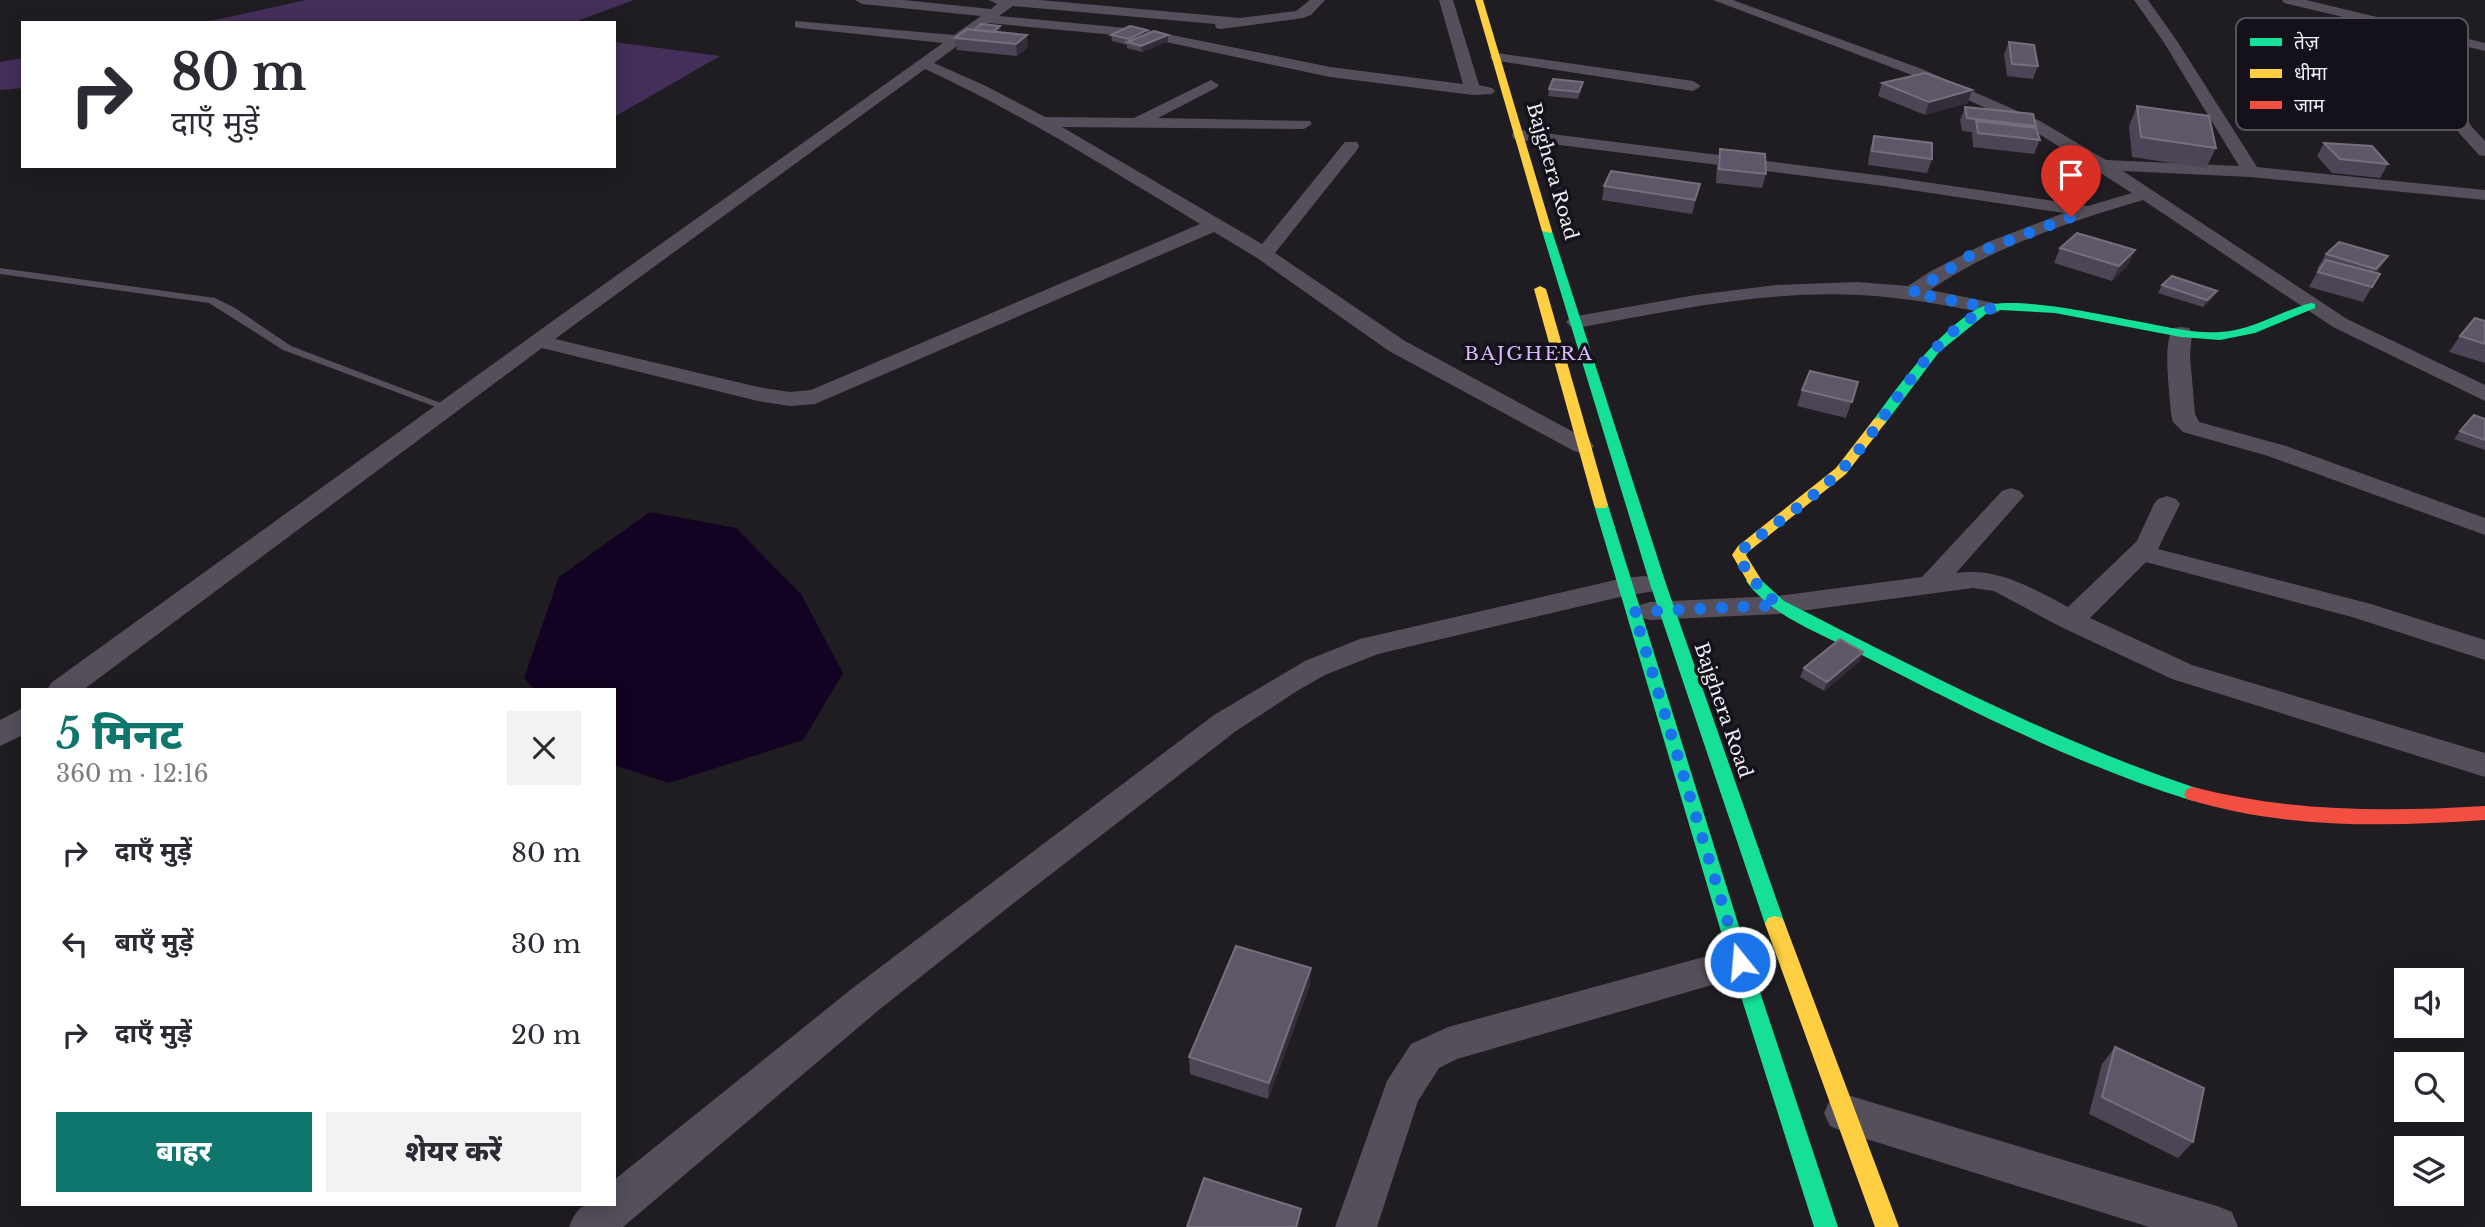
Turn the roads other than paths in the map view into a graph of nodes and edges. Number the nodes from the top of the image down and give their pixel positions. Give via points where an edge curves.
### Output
1 (862, 0) edge
2 (1153, 0) edge
3 (1318, 0) edge
4 (1446, 0) edge
5 (1461, 0) edge
6 (1479, 0) edge
7 (1720, 0) edge
8 (2141, 0) edge
9 (2289, 0) edge
10 (997, 10) edge
11 (855, 13) dead end
12 (1302, 14) junction
13 (2361, 17) joint
14 (2365, 18) edge
15 (1238, 22) junction
16 (800, 24) dead end
17 (1163, 36) junction
18 (959, 40) junction
19 (1497, 57) junction
20 (925, 64) junction
21 (1211, 85) dead end
22 (1693, 86) dead end
23 (1483, 94) junction
24 (1042, 122) junction
25 (1136, 123) junction
26 (1304, 124) dead end
27 (2465, 130) edge
28 (1520, 135) junction
29 (1351, 146) dead end
30 (2485, 151) edge
31 (2102, 165) junction
32 (2250, 172) junction
33 (2146, 194) junction
34 (2485, 195) edge
35 (2087, 211) junction
36 (1214, 225) junction
37 (1264, 254) junction
38 (1534, 269) dead end
39 (0, 271) edge
40 (1912, 293) junction
41 (2311, 306) junction
42 (1992, 308) junction
43 (1577, 322) junction
44 (2180, 333) junction
45 (538, 341) junction
46 (2485, 394) edge
47 (448, 408) junction
48 (1582, 446) junction
49 (2011, 496) dead end
50 (2167, 504) dead end
51 (2485, 527) edge
52 (2141, 553) junction
53 (1929, 586) junction
54 (1663, 597) junction
55 (1629, 600) junction
56 (1778, 605) junction
57 (2071, 621) junction
58 (2485, 650) edge
59 (65, 688) edge
60 (21, 720) edge
61 (0, 735) edge
62 (2485, 765) edge
63 (2485, 813) edge
64 (1740, 962) junction
65 (1844, 1112) junction
66 (615, 1206) edge
67 (616, 1206) edge
68 (590, 1227) edge
69 (1356, 1227) edge
70 (1826, 1227) edge
71 (1886, 1227) edge
72 (2217, 1227) edge

1 - 10 street
2 - 12 street
3 - 12 street
4 - 23 street
5 - 23 main road
6 - 19 main road, Bajghera Road
7 - 31 street via 1977,97 2034,124
8 - 32 street
9 - 13 street
10 - 11 street
10 - 15 street
10 - 17 street
10 - 18 street
12 - 15 street
13 - 14 street
15 - 17 street
16 - 18 street
17 - 23 street via 1338,74
18 - 20 street
19 - 22 street
19 - 28 main road, Bajghera Road
20 - 24 street
20 - 45 street
21 - 25 street
24 - 25 street
24 - 36 street
25 - 26 street
27 - 30 street
28 - 35 street
28 - 43 main road, Bajghera Road
29 - 37 street
31 - 32 street
31 - 33 street
32 - 34 street
33 - 35 street
33 - 41 street
35 - 40 street via 1971,255
36 - 37 street
36 - 45 street via 815,397 758,394
37 - 48 street via 1397,346
38 - 48 main road
39 - 47 lane via 211,300 287,348
40 - 42 street
40 - 43 street via 1828,288 1763,293
41 - 44 main road via 2235,334
41 - 46 street
42 - 44 main road via 2055,310
42 - 56 main road via 1974,316 1935,349 1841,471 1743,549 1740,555 1747,574
43 - 54 main road, Bajghera Road
44 - 51 street via 2183,414 2191,427 2277,451
45 - 47 street
47 - 59 street
48 - 55 main road
49 - 53 street
50 - 52 street
52 - 57 street
52 - 58 street via 2361,610
53 - 56 street
53 - 57 street via 1973,579 1996,581
54 - 55 street
54 - 56 street
54 - 65 main road, Bajghera Road
55 - 64 main road
55 - 67 street via 1370,646 1287,684 1225,723 998,896
56 - 63 main road via 2089,759 2168,786 2301,816 2376,821
57 - 62 street via 2198,678
60 - 61 street
64 - 69 street via 1448,1044 1425,1056 1401,1094
64 - 70 main road
65 - 71 main road, Bajghera Road
65 - 72 street
66 - 68 street

